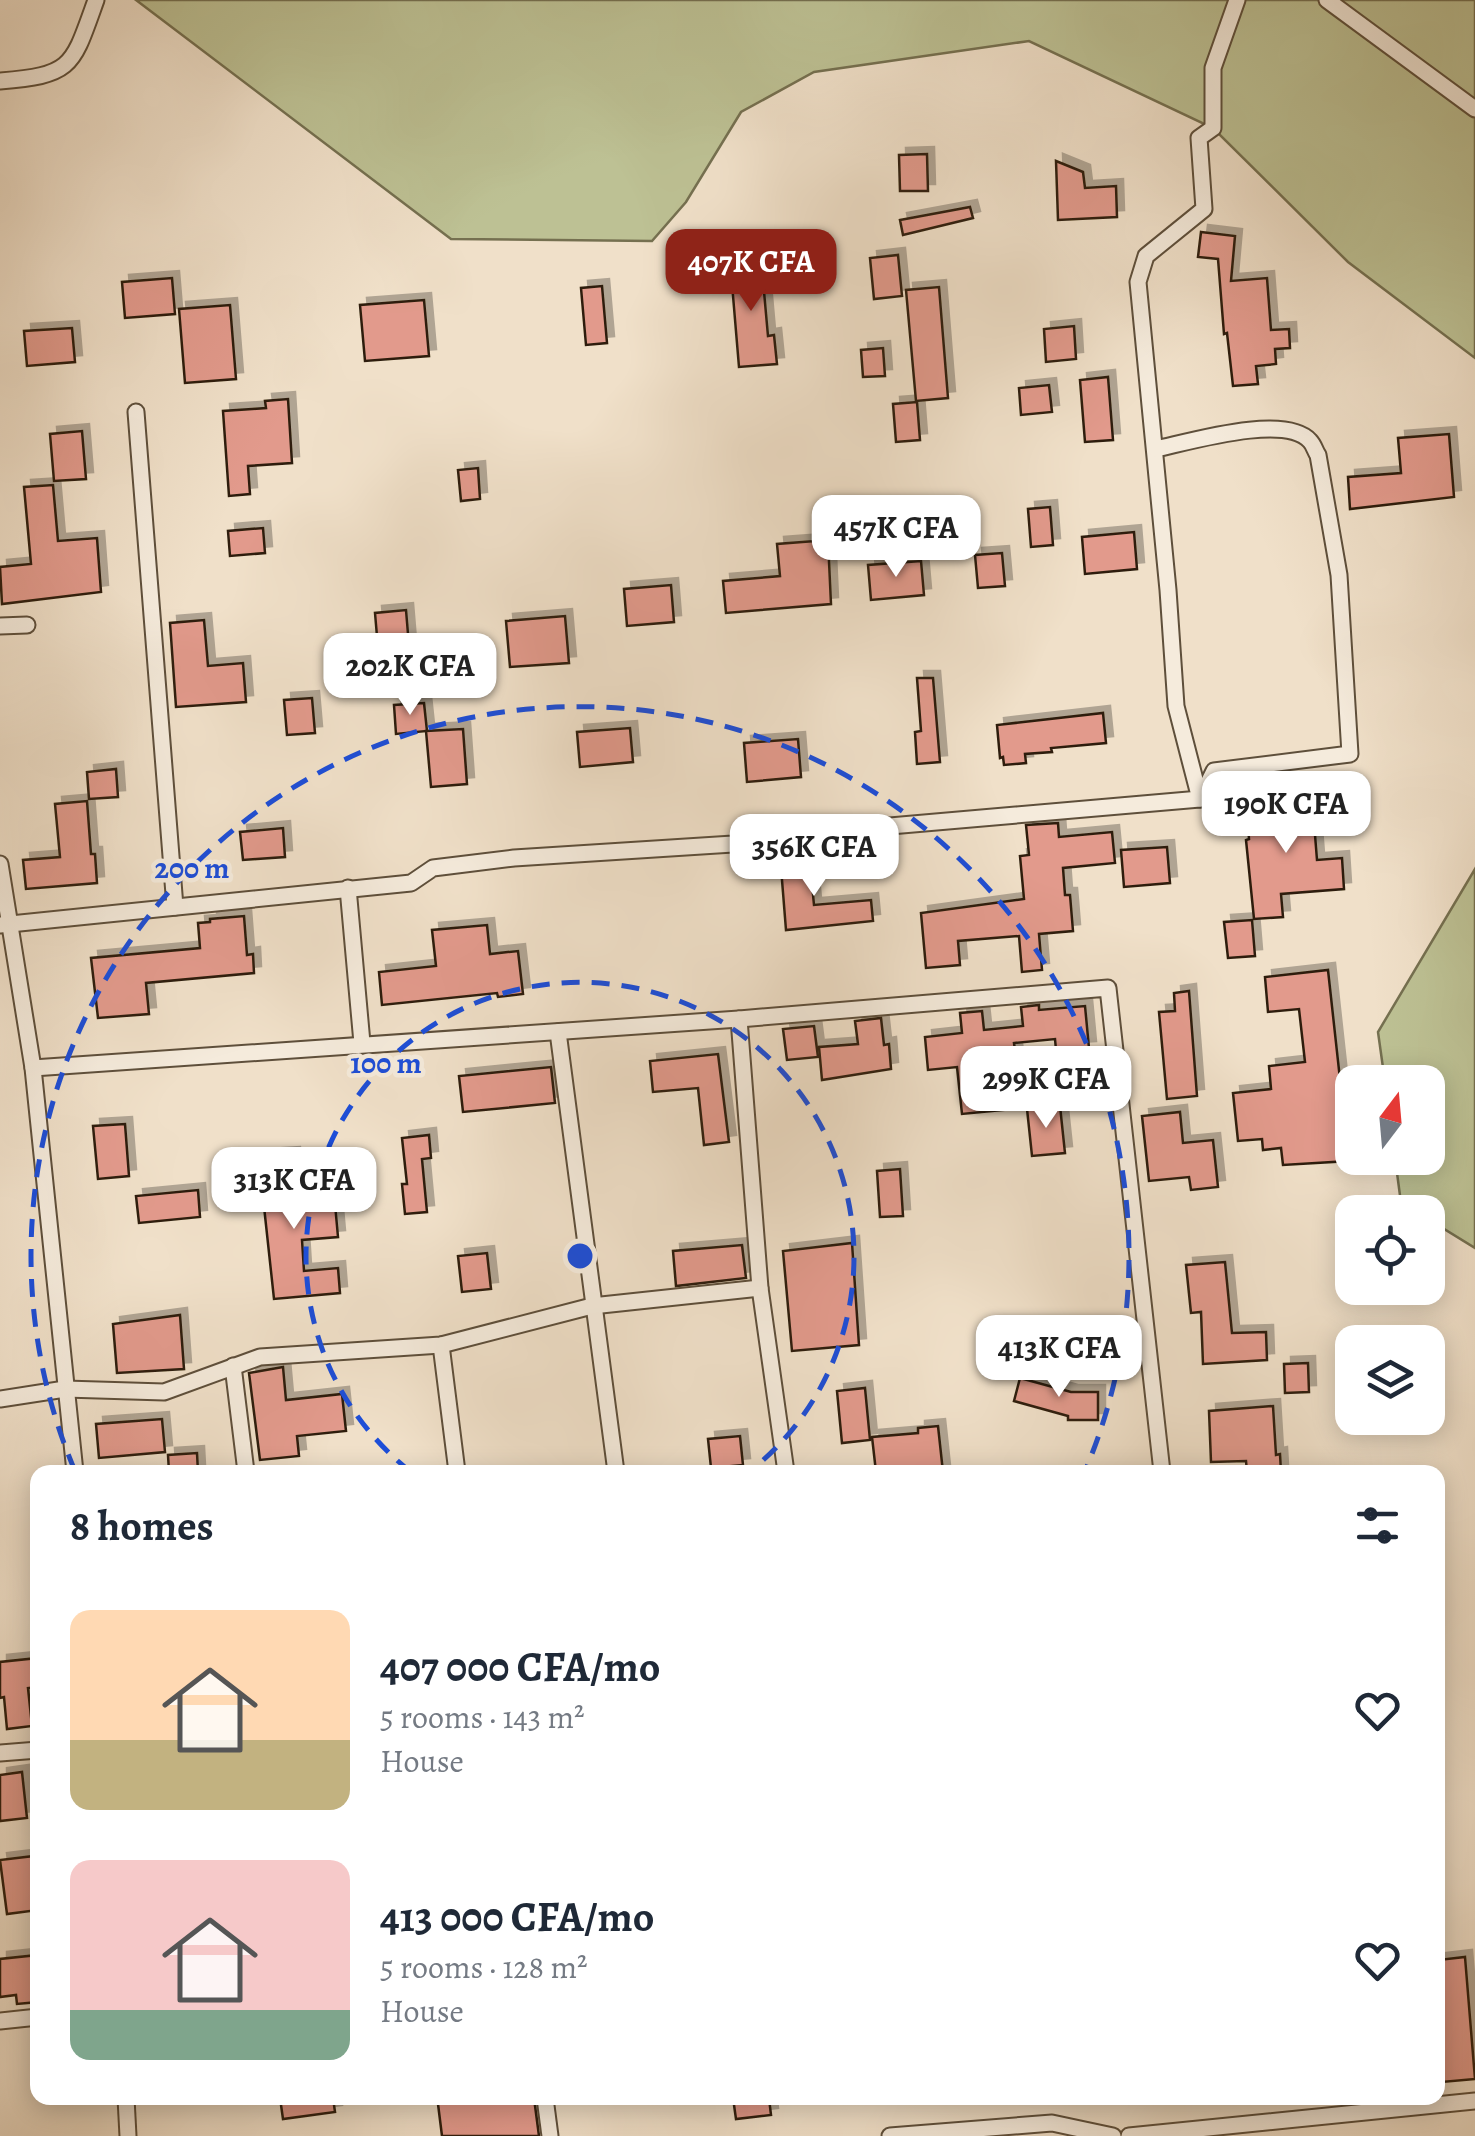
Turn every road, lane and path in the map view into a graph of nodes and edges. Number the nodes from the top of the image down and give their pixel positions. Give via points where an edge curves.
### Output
1 (96, 0) edge
2 (1237, 0) edge
3 (1326, 0) edge
4 (0, 82) edge
5 (1475, 109) edge
6 (136, 412) dead end
7 (1156, 449) junction
8 (27, 624) dead end
9 (0, 626) edge
10 (1200, 799) junction
11 (0, 864) edge
12 (348, 888) junction
13 (175, 907) junction
14 (4, 924) edge
15 (738, 1019) junction
16 (558, 1032) junction
17 (362, 1043) junction
18 (33, 1068) junction
19 (760, 1288) junction
20 (592, 1306) junction
21 (441, 1345) junction
22 (233, 1366) junction
23 (65, 1390) junction
24 (0, 1399) edge
25 (75, 1465) edge
26 (245, 1465) edge
27 (456, 1465) edge
28 (615, 1465) edge
29 (785, 1465) edge
30 (1161, 1465) edge
31 (30, 1751) edge
32 (0, 1753) edge
33 (30, 2018) edge
34 (0, 2021) edge
35 (1475, 2101) edge
36 (1445, 2104) edge
37 (126, 2105) edge
38 (546, 2105) edge
39 (1435, 2105) edge
40 (128, 2136) edge
41 (550, 2136) edge
42 (890, 2136) edge
43 (1113, 2136) edge
44 (1129, 2136) edge

1 - 4 street via 64,68 42,78
2 - 7 street via 1214,68 1213,128 1200,138 1204,209 1146,256 1138,282
3 - 5 street
6 - 13 street
7 - 10 street via 1176,706
7 - 10 street via 1248,430 1278,429 1310,441 1338,575 1350,754 1214,771
8 - 9 street
10 - 12 street via 514,858 432,868 411,883
11 - 14 street
12 - 13 street
12 - 17 street
13 - 14 street
14 - 18 street
15 - 16 street
15 - 19 street
15 - 30 street via 1108,988
16 - 17 street
16 - 20 street
17 - 18 street
18 - 23 street
19 - 20 street
19 - 29 street
20 - 21 street
20 - 28 street
21 - 22 street via 260,1357
21 - 27 street
22 - 23 street via 164,1392
22 - 26 street
23 - 24 street
23 - 25 street
31 - 32 street
33 - 34 street
35 - 36 street
37 - 40 street
38 - 41 street
39 - 44 street
42 - 43 street via 1052,2123

